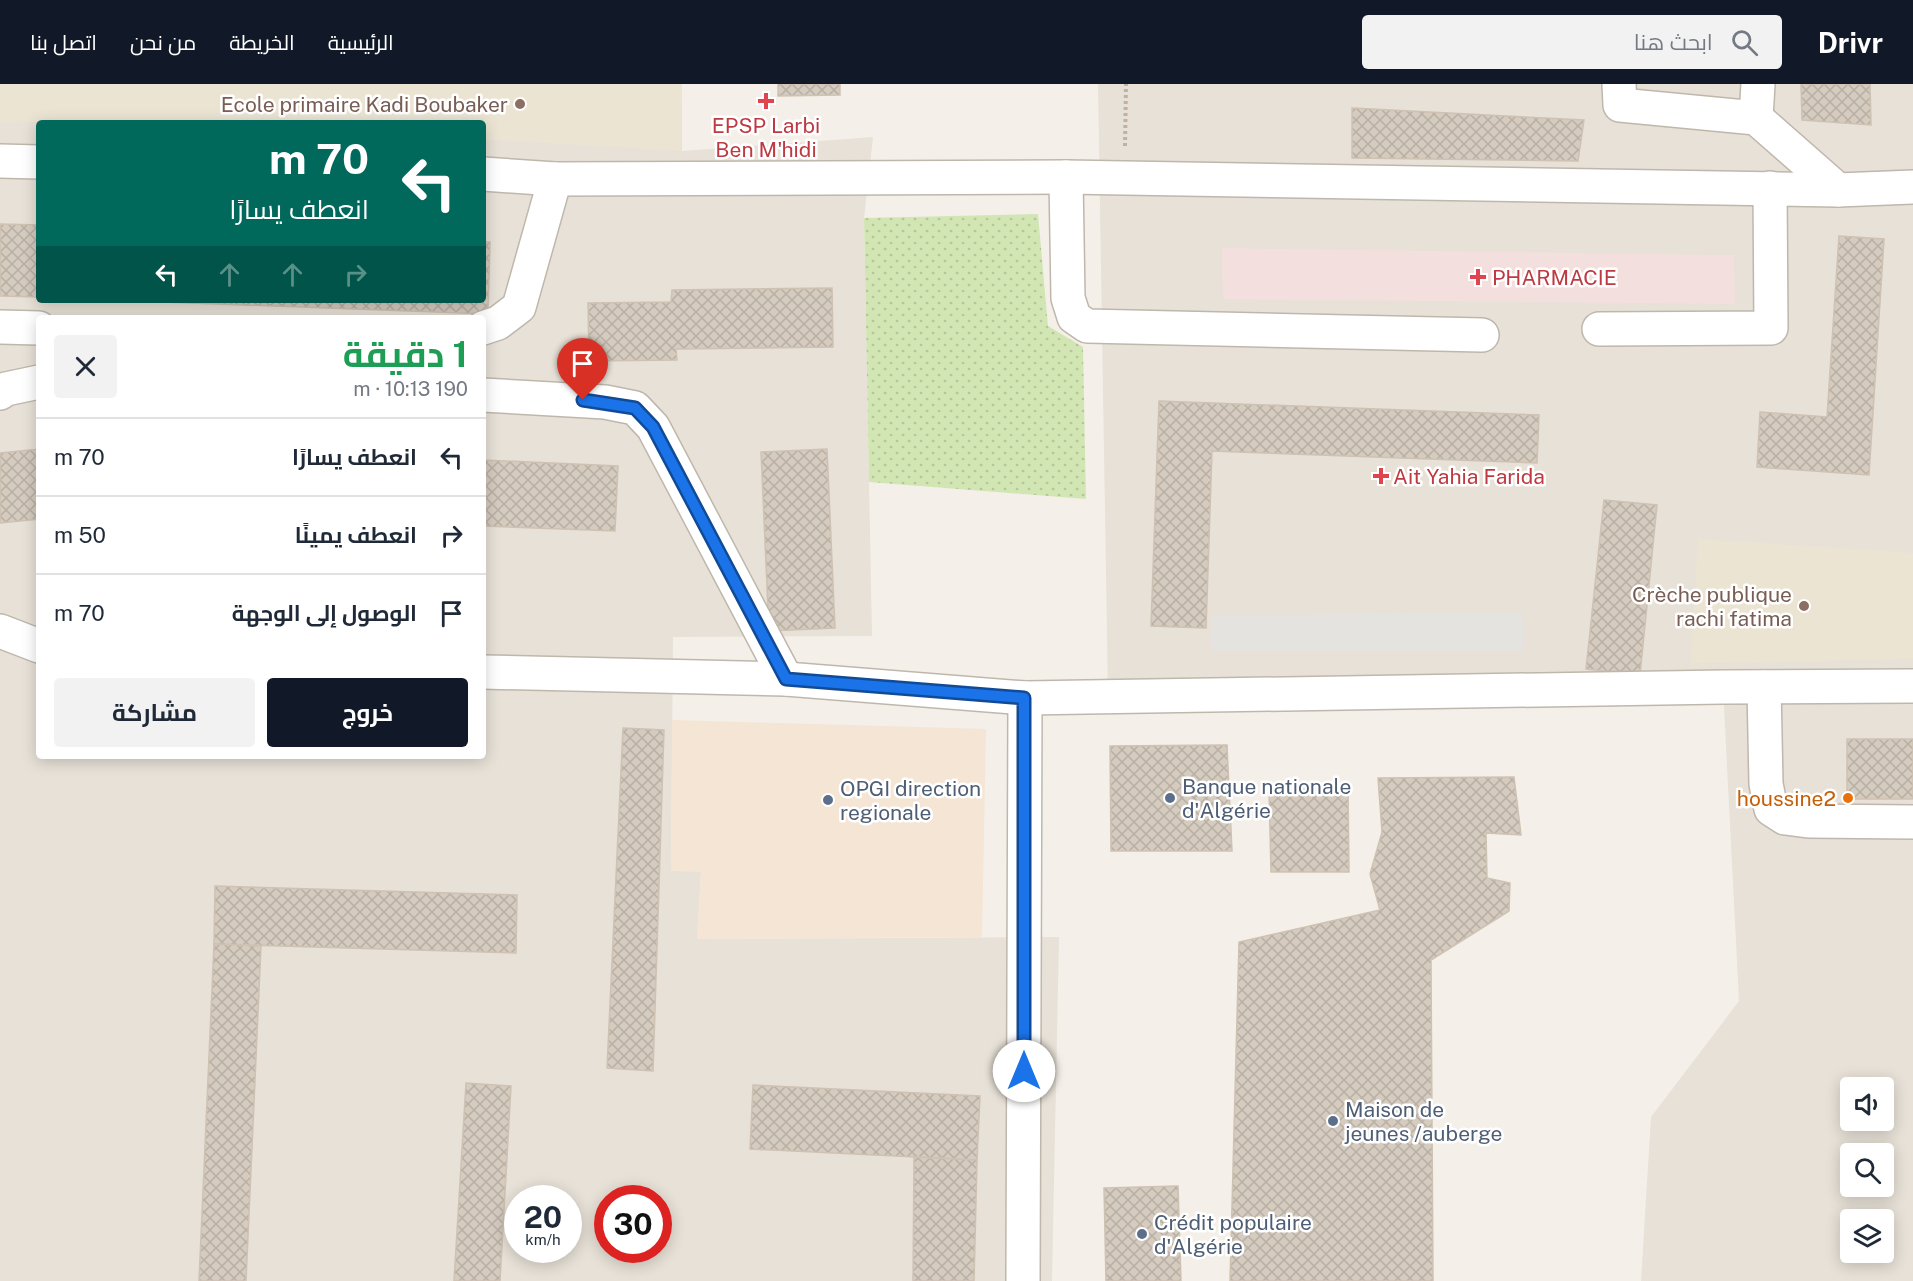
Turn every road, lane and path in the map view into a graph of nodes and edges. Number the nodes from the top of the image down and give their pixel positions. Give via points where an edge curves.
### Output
1 (1126, 84) edge
2 (1619, 84) edge
3 (1758, 84) edge
4 (1756, 118) junction
5 (1126, 126) dead end
6 (0, 161) edge
7 (36, 162) edge
8 (486, 174) edge
9 (1066, 177) junction
10 (555, 179) junction
11 (1913, 187) edge
12 (1770, 188) junction
13 (1838, 190) junction
14 (0, 327) edge
15 (486, 327) edge
16 (36, 328) edge
17 (1599, 329) dead end
18 (1482, 335) dead end
19 (36, 383) edge
20 (0, 393) edge
21 (486, 395) edge
22 (0, 631) edge
23 (36, 645) edge
24 (0, 655) edge
25 (36, 655) edge
26 (486, 672) edge
27 (786, 679) junction
28 (1764, 687) junction
29 (1913, 687) edge
30 (1024, 698) junction
31 (1913, 822) edge
32 (1023, 1281) edge

1 - 5 path
2 - 4 street via 1620,105
3 - 4 street
4 - 13 street
6 - 7 street
8 - 10 street
9 - 10 street
9 - 12 street
9 - 18 street via 1068,297 1074,317 1087,326
10 - 15 street via 519,307
11 - 13 street
12 - 13 street
12 - 17 street via 1771,328
14 - 16 street
19 - 20 street
21 - 27 street via 605,402 635,408 653,427
22 - 23 street
24 - 25 street
26 - 27 street
27 - 30 street
28 - 29 street
28 - 30 street
28 - 31 street via 1770,809 1785,818 1808,821
30 - 32 street

